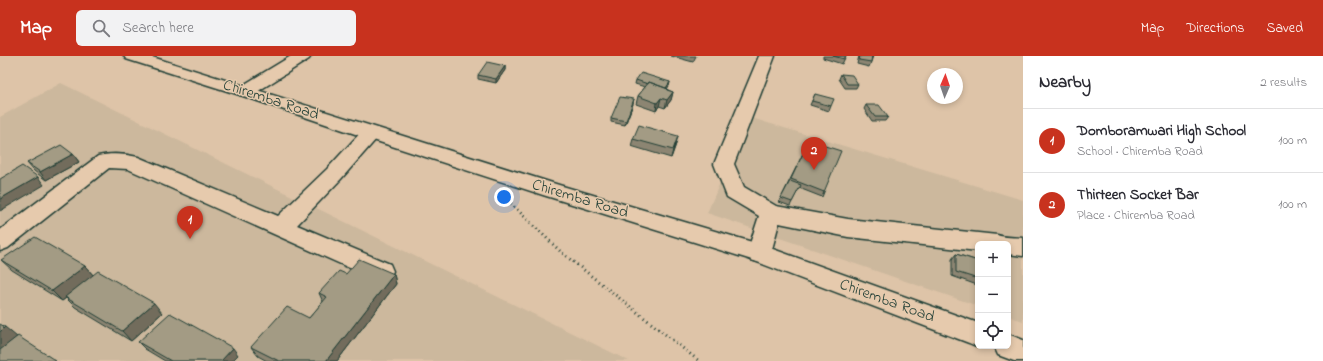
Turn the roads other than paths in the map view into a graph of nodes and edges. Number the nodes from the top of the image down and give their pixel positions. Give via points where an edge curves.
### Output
1 (132, 56) edge
2 (303, 56) edge
3 (767, 56) edge
4 (246, 91) junction
5 (371, 133) junction
6 (771, 213) junction
7 (281, 227) junction
8 (0, 242) edge
9 (975, 242) edge
10 (1011, 245) edge
11 (1023, 247) edge
12 (758, 253) junction
13 (381, 271) edge
14 (975, 334) edge
15 (1011, 347) edge
16 (1023, 352) edge

1 - 4 main road, Chiremba Road
2 - 4 main road
3 - 6 main road via 724,164 735,192
4 - 5 main road, Chiremba Road
5 - 7 main road
5 - 12 main road, Chiremba Road
6 - 9 main road via 848,228
6 - 12 main road
7 - 8 main road via 131,162 105,161
7 - 13 main road
10 - 11 main road
12 - 14 main road, Chiremba Road
15 - 16 main road

